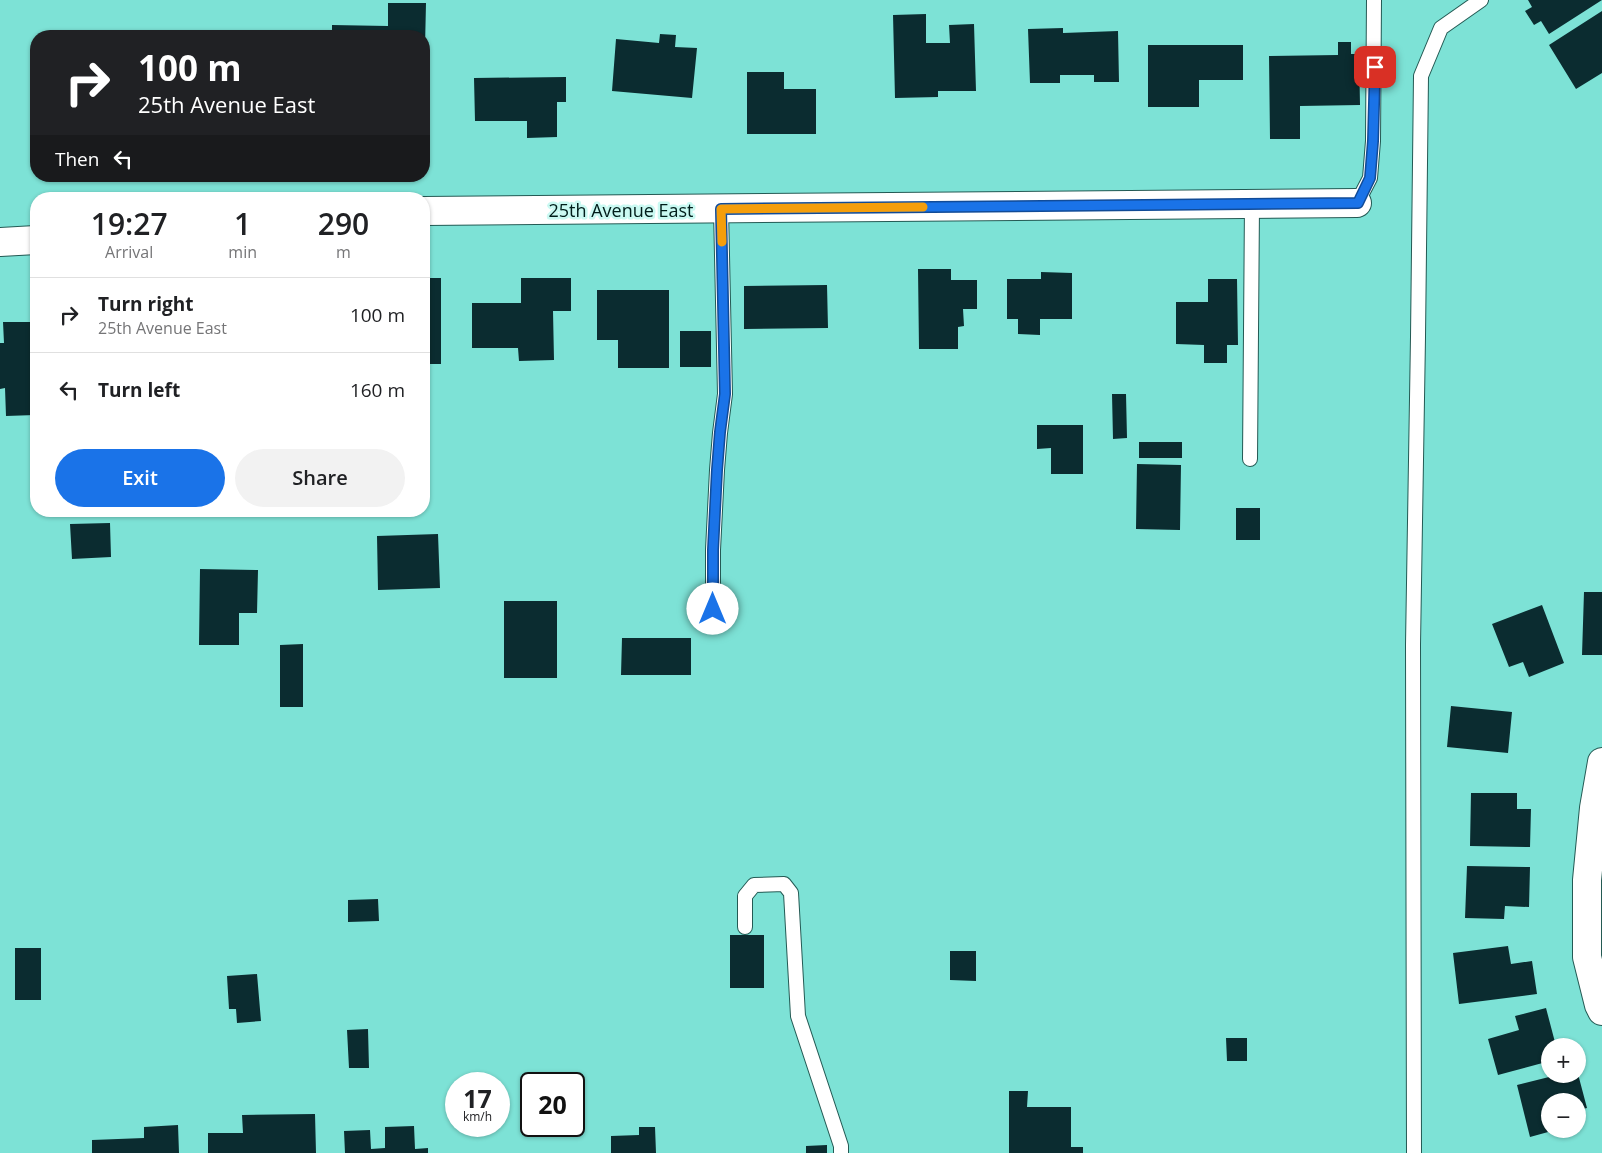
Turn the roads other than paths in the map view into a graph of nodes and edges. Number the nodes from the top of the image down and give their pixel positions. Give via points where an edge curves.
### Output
1 (1374, 0) edge
2 (1481, 0) edge
3 (1358, 203) joint
4 (1252, 204) junction
5 (721, 209) junction
6 (430, 211) edge
7 (30, 240) edge
8 (0, 242) edge
9 (1250, 459) dead end
10 (713, 609) dead end
11 (1602, 762) edge
12 (745, 927) dead end
13 (1602, 1011) edge
14 (840, 1153) edge
15 (1414, 1153) edge

1 - 3 lane via 1373,141 1370,178
2 - 15 lane via 1441,28 1421,76 1413,645
3 - 4 street, 25th Avenue East
4 - 5 street, 25th Avenue East
4 - 9 lane
5 - 6 street, 25th Avenue East
5 - 10 lane via 725,394 717,470
7 - 8 street
11 - 13 street via 1587,880 1586,957
12 - 14 lane via 745,896 754,885 784,884 791,893 798,1016

